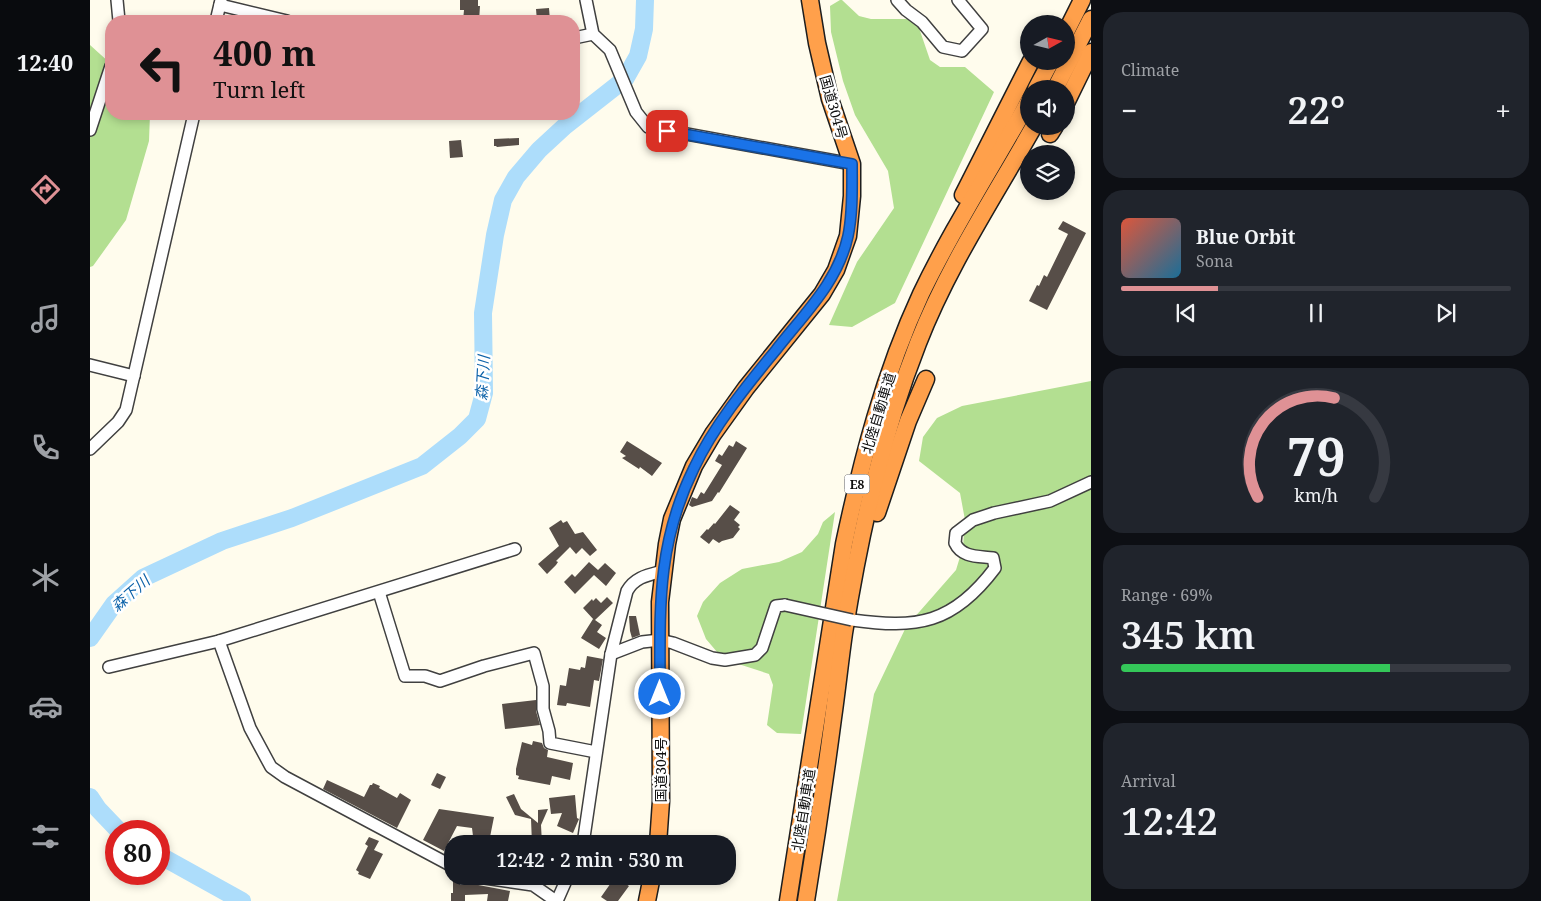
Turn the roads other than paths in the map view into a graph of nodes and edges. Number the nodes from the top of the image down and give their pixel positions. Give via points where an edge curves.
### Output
1 (117, 0) edge
2 (586, 0) edge
3 (897, 0) edge
4 (958, 0) edge
5 (1082, 0) edge
6 (220, 2) edge
7 (811, 2) edge
8 (118, 15) edge
9 (217, 15) edge
10 (266, 15) edge
11 (1074, 15) edge
12 (1091, 20) edge
13 (593, 34) junction
14 (580, 37) edge
15 (1091, 52) edge
16 (1026, 70) edge
17 (1061, 80) edge
18 (105, 84) edge
19 (1075, 85) edge
20 (1020, 116) edge
21 (193, 120) edge
22 (90, 130) edge
23 (1029, 135) edge
24 (852, 164) junction
25 (921, 294) junction
26 (90, 365) edge
27 (134, 376) junction
28 (926, 379) dead end
29 (90, 450) edge
30 (1091, 482) edge
31 (515, 550) dead end
32 (663, 570) junction
33 (379, 592) junction
34 (660, 640) junction
35 (219, 641) junction
36 (611, 654) junction
37 (109, 667) dead end
38 (833, 720) junction
39 (596, 752) junction
40 (584, 835) edge
41 (659, 835) edge
42 (444, 862) edge
43 (533, 885) edge
44 (564, 885) edge
45 (650, 885) edge
46 (557, 901) edge
47 (647, 901) edge
48 (788, 901) edge
49 (806, 901) edge

1 - 8 street
2 - 13 street
3 - 4 street via 943,47 962,51 982,29
5 - 11 highway
6 - 9 street
6 - 10 street
7 - 24 highway, 国道304号 via 830,99
12 - 17 highway
13 - 14 street
13 - 24 street via 610,50 636,112 648,128
15 - 19 highway
16 - 25 highway via 957,208
18 - 22 street
20 - 25 highway, 北陸自動車道 / E8
21 - 27 street
23 - 38 highway, 北陸自動車道 / E8 via 956,262 902,385 859,547
24 - 32 highway, 国道304号 via 848,236 836,270 822,294 746,388 694,466 672,519
25 - 48 highway, 北陸自動車道 / E8 via 887,380 855,489 829,630
26 - 27 street
27 - 29 street via 126,410
28 - 38 highway via 881,497 858,585
30 - 34 street, bridge via 1050,501 994,512 973,520 956,534 955,543 961,552 993,558 995,568 982,585 960,603 929,620 885,625 785,605 776,606 762,648 755,655 725,660 712,658
31 - 33 street
32 - 34 highway, 国道304号
32 - 36 street via 638,578 631,584
33 - 35 street
33 - 39 street via 405,676 425,676 440,681 534,653 543,686 543,709 550,743
34 - 36 street via 642,642
34 - 41 highway, 国道304号
35 - 37 street
35 - 42 street via 250,728 270,767
36 - 39 street
38 - 49 highway, 北陸自動車道 / E8
39 - 40 street
43 - 46 street
44 - 46 street
45 - 47 highway

